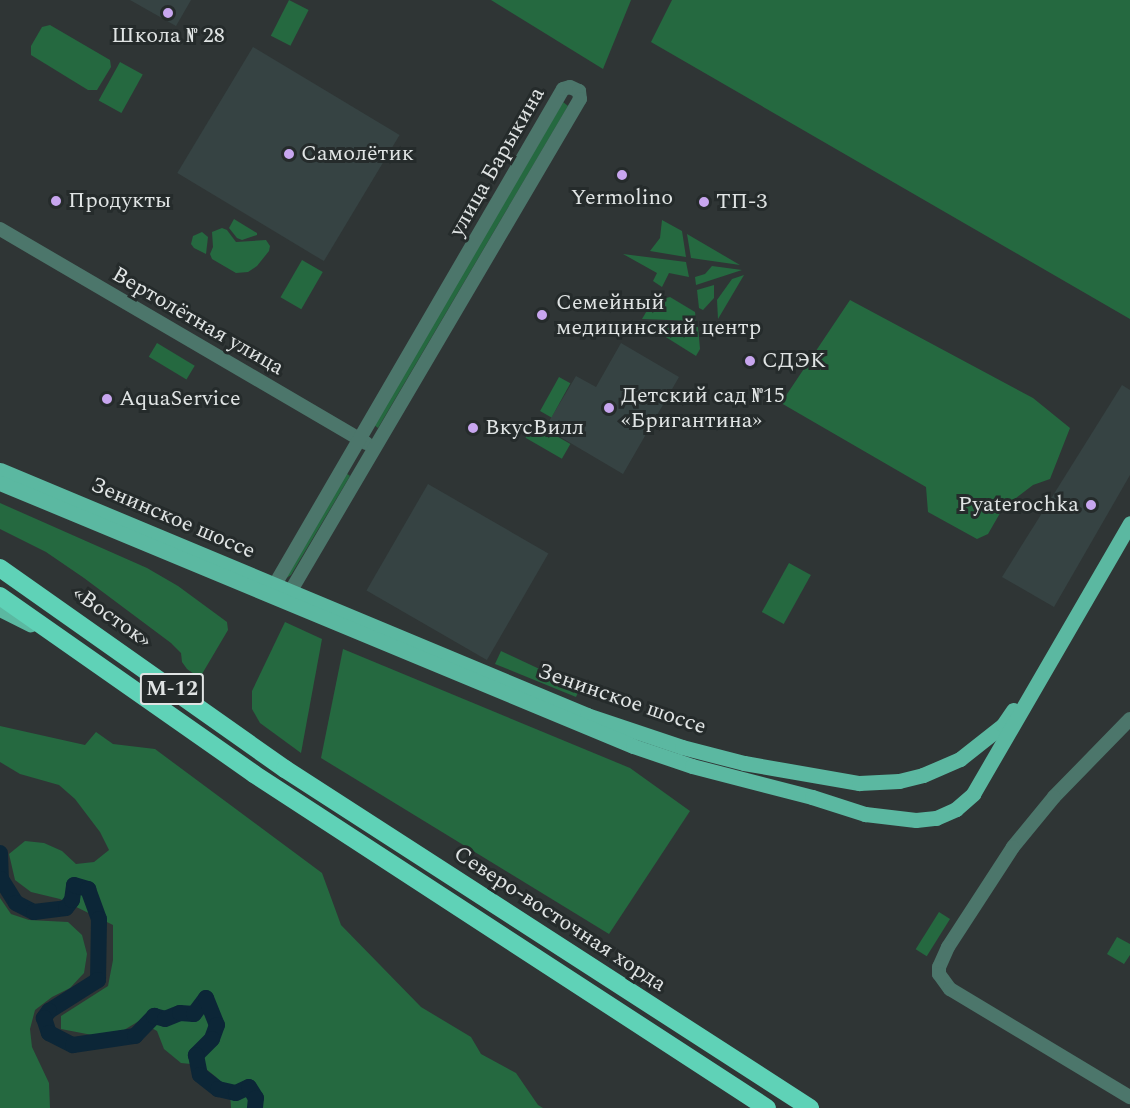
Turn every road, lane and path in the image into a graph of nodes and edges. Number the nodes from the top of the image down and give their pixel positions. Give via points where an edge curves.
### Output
1 (0, 229) edge
2 (360, 440) junction
3 (376, 448) junction
4 (0, 470) edge
5 (0, 483) edge
6 (1130, 509) edge
7 (1130, 523) edge
8 (2, 569) edge
9 (272, 589) junction
10 (0, 596) edge
11 (288, 596) junction
12 (0, 609) edge
13 (66, 642) junction
14 (1130, 719) edge
15 (285, 769) joint
16 (254, 774) joint
17 (1130, 1097) edge
18 (767, 1108) edge
19 (810, 1108) edge

1 - 2 street, Вертолётная улица
2 - 3 street, Вертолётная улица
2 - 3 street, улица Барыкина via 563,89 570,87 579,92 580,99
2 - 9 street, улица Барыкина
3 - 11 street, улица Барыкина
4 - 9 main road, Зенинское шоссе
5 - 9 main road
6 - 11 main road, Зенинское шоссе via 1003,725 943,767 880,783 804,775 682,747 587,715
7 - 11 main road, Зенинское шоссе via 973,794 956,809 936,818 916,820 865,814 643,749
8 - 15 highway, «Восток» / М-12
9 - 11 main road, Зенинское шоссе
10 - 13 highway, «Восток» / М-12
12 - 13 main road
13 - 16 highway, «Восток» / М-12
14 - 17 street via 1054,797 1013,847 939,967 939,974 950,988
15 - 19 highway, Северо-восточная хорда
16 - 18 highway, Северо-восточная хорда

